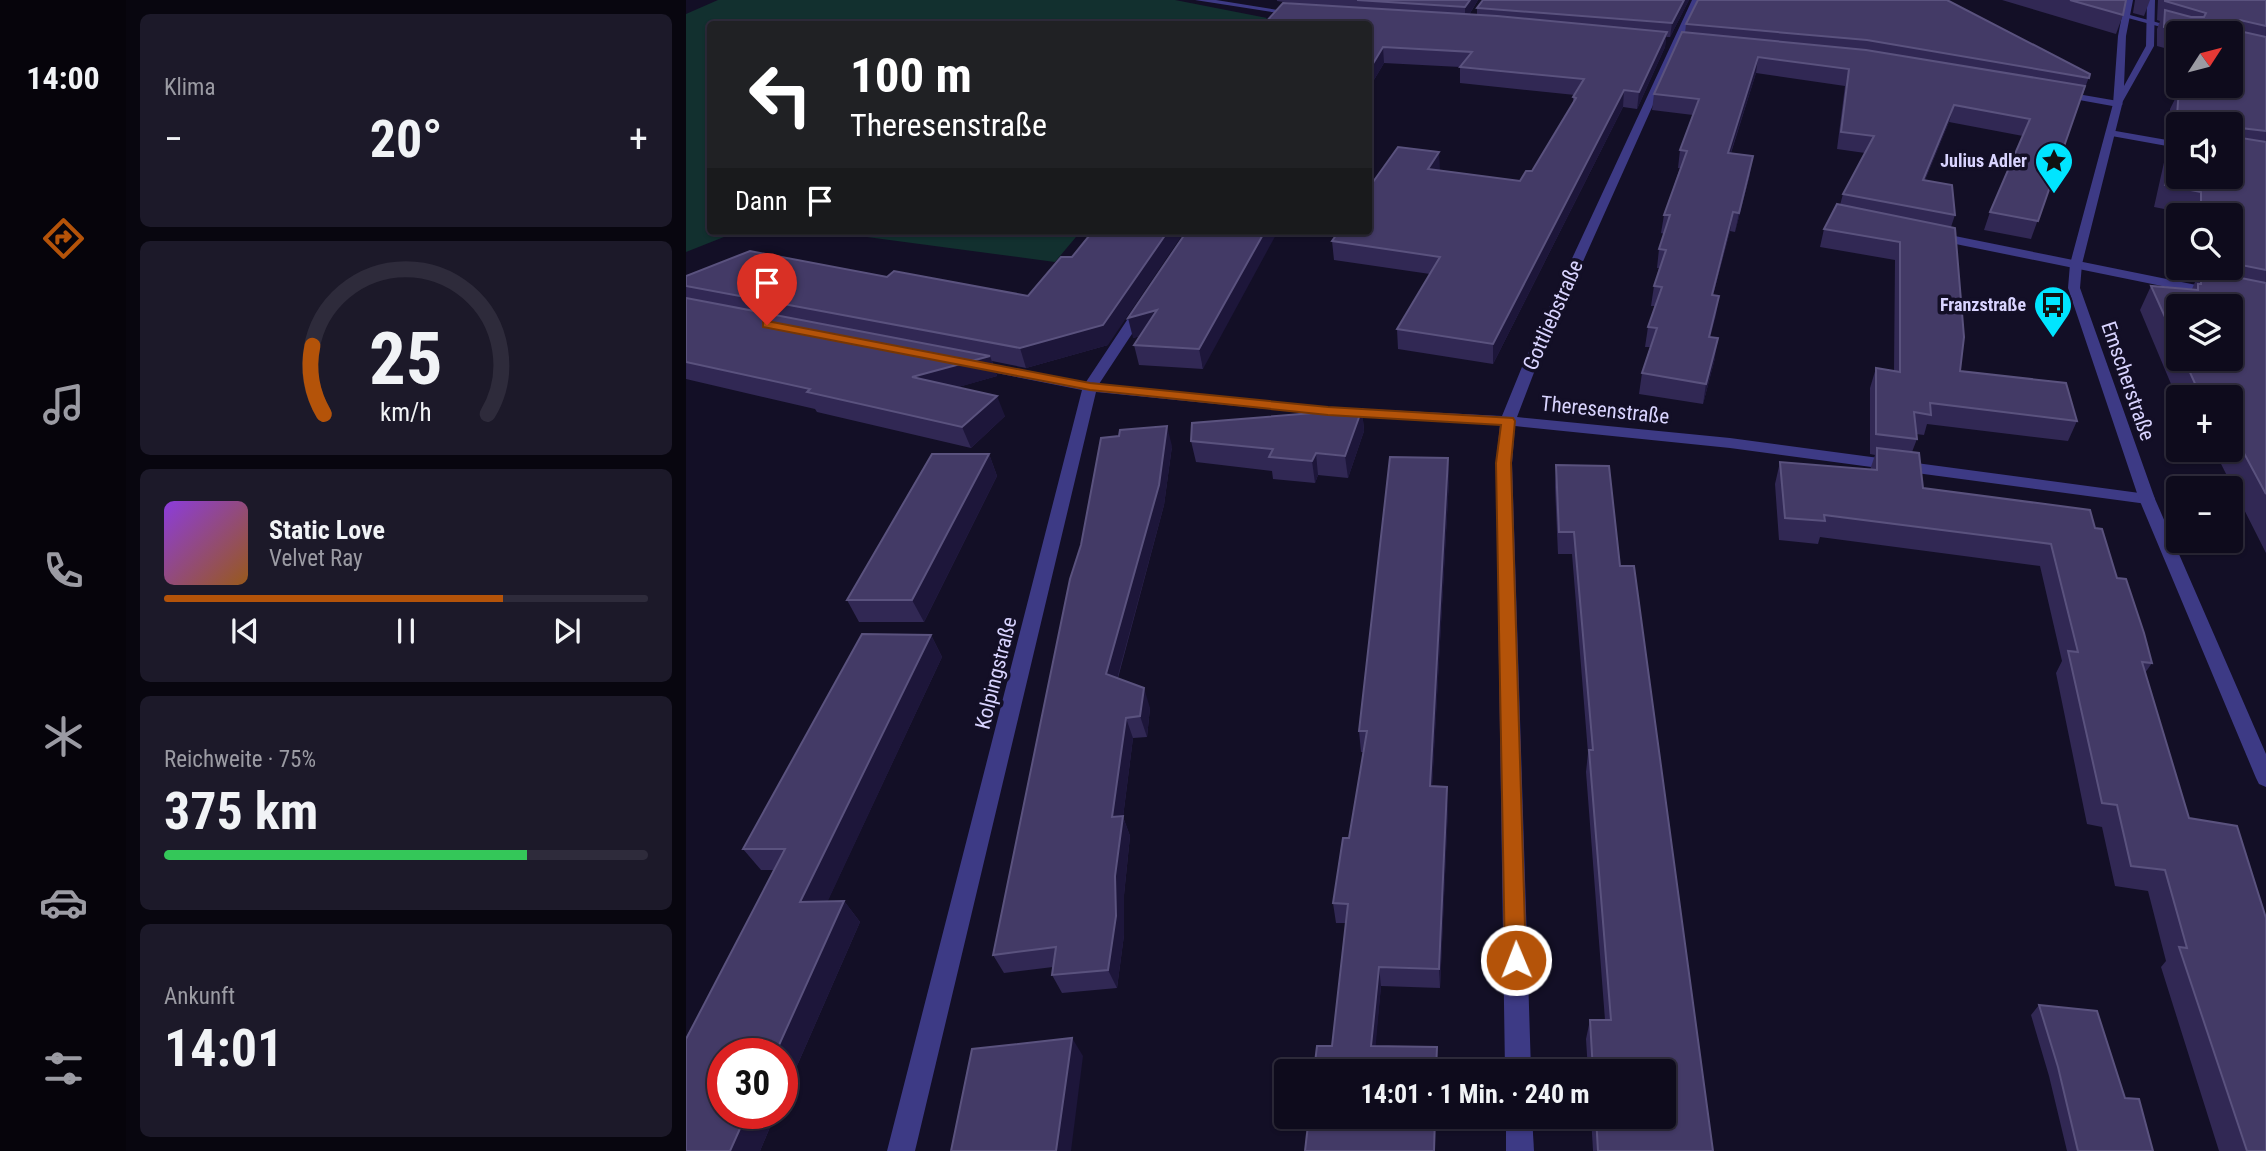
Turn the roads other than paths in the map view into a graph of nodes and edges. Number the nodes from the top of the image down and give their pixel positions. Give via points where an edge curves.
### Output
1 (1199, 0) edge
2 (1696, 0) edge
3 (2066, 0) edge
4 (2129, 0) edge
5 (2151, 0) edge
6 (1314, 15) edge
7 (2126, 16) junction
8 (2152, 23) junction
9 (2166, 26) edge
10 (2051, 93) edge
11 (2118, 104) junction
12 (2110, 133) junction
13 (2166, 143) edge
14 (1920, 233) edge
15 (2076, 264) junction
16 (2220, 294) edge
17 (1149, 298) edge
18 (955, 361) edge
19 (1090, 387) junction
20 (1508, 421) junction
21 (2147, 499) junction
22 (2266, 778) edge
23 (1518, 1059) edge
24 (1519, 1129) edge
25 (901, 1151) edge
26 (1520, 1151) edge

1 - 6 street
2 - 20 street, Gottliebstraße
3 - 7 street
4 - 7 street, Emscherstraße
5 - 8 street, Emscherstraße
7 - 8 street
7 - 11 street, Emscherstraße
8 - 9 street
8 - 11 street, Emscherstraße via 2150,46
10 - 11 street
11 - 12 street, Emscherstraße
12 - 13 street
12 - 15 street, Emscherstraße
14 - 15 street
15 - 16 street
15 - 21 street, Emscherstraße via 2074,288
17 - 19 street, Kolpingstraße
18 - 19 street, Theresenstraße
19 - 20 street, Theresenstraße via 1328,411
19 - 25 street, Kolpingstraße
20 - 21 street, Theresenstraße via 1730,443
20 - 23 street, Gottliebstraße via 1504,463
21 - 22 street, Emscherstraße
24 - 26 street

